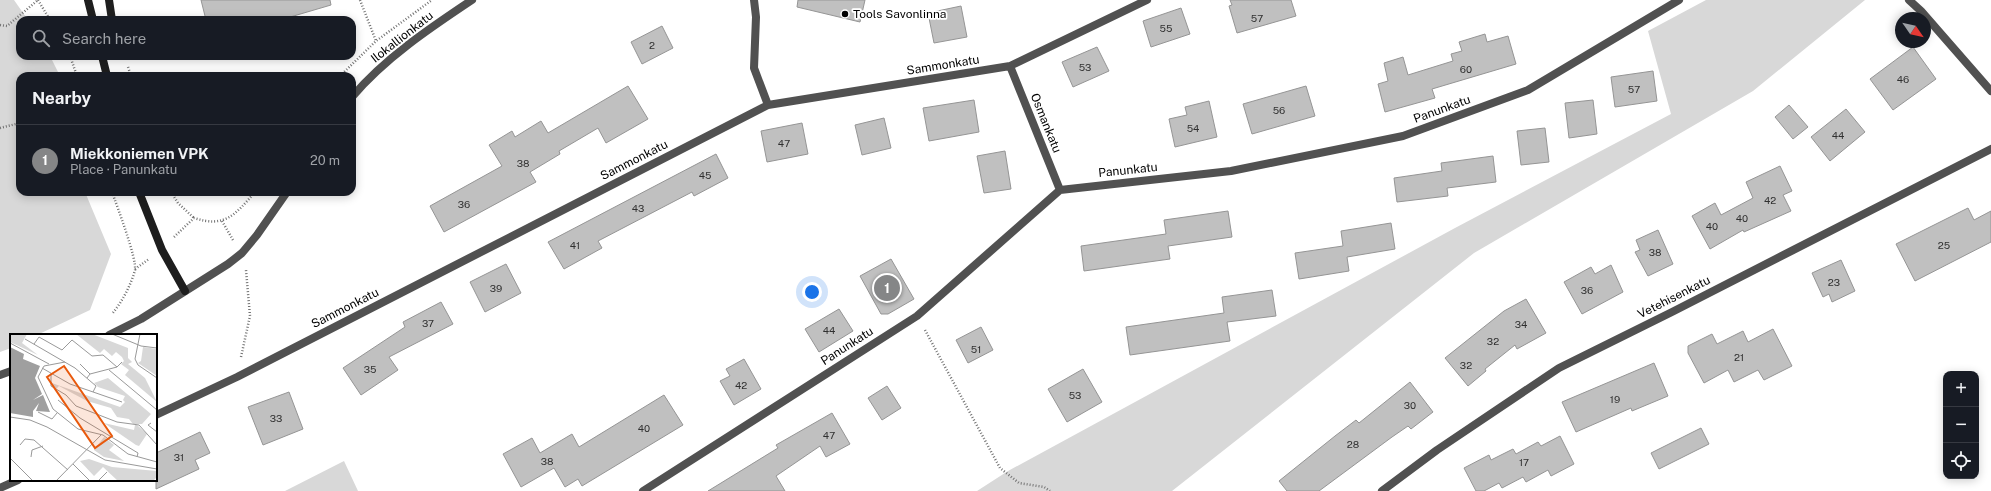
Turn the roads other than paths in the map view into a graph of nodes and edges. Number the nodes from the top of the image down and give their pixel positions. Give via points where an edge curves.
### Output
1 (88, 0) edge
2 (109, 0) edge
3 (472, 0) edge
4 (754, 0) edge
5 (1146, 0) edge
6 (1679, 0) edge
7 (1909, 0) edge
8 (92, 16) edge
9 (111, 16) edge
10 (103, 60) edge
11 (105, 60) edge
12 (104, 66) junction
13 (1010, 66) junction
14 (106, 72) edge
15 (1991, 91) edge
16 (356, 92) edge
17 (768, 105) junction
18 (1991, 149) edge
19 (1060, 190) junction
20 (141, 196) edge
21 (284, 196) edge
22 (185, 291) junction
23 (111, 334) edge
24 (10, 371) edge
25 (0, 375) edge
26 (157, 415) edge
27 (16, 481) edge
28 (0, 488) edge
29 (643, 491) edge
30 (1382, 491) edge

1 - 8 street
2 - 9 street
3 - 16 street, Ilokallionkatu via 405,48
4 - 17 street via 754,68
5 - 13 street, Sammonkatu
6 - 19 street, Panunkatu via 1528,90 1404,136 1231,171
7 - 15 street
10 - 12 street
11 - 12 street
12 - 14 street
13 - 17 street, Sammonkatu
13 - 19 street, Osmankatu
17 - 26 street, Sammonkatu via 237,377
18 - 30 street, Vetehisenkatu via 1559,368 1437,450
19 - 29 street, Panunkatu via 917,316
20 - 22 street via 162,250
21 - 22 street via 258,235 242,253
22 - 23 street via 141,319
24 - 25 street
27 - 28 street

